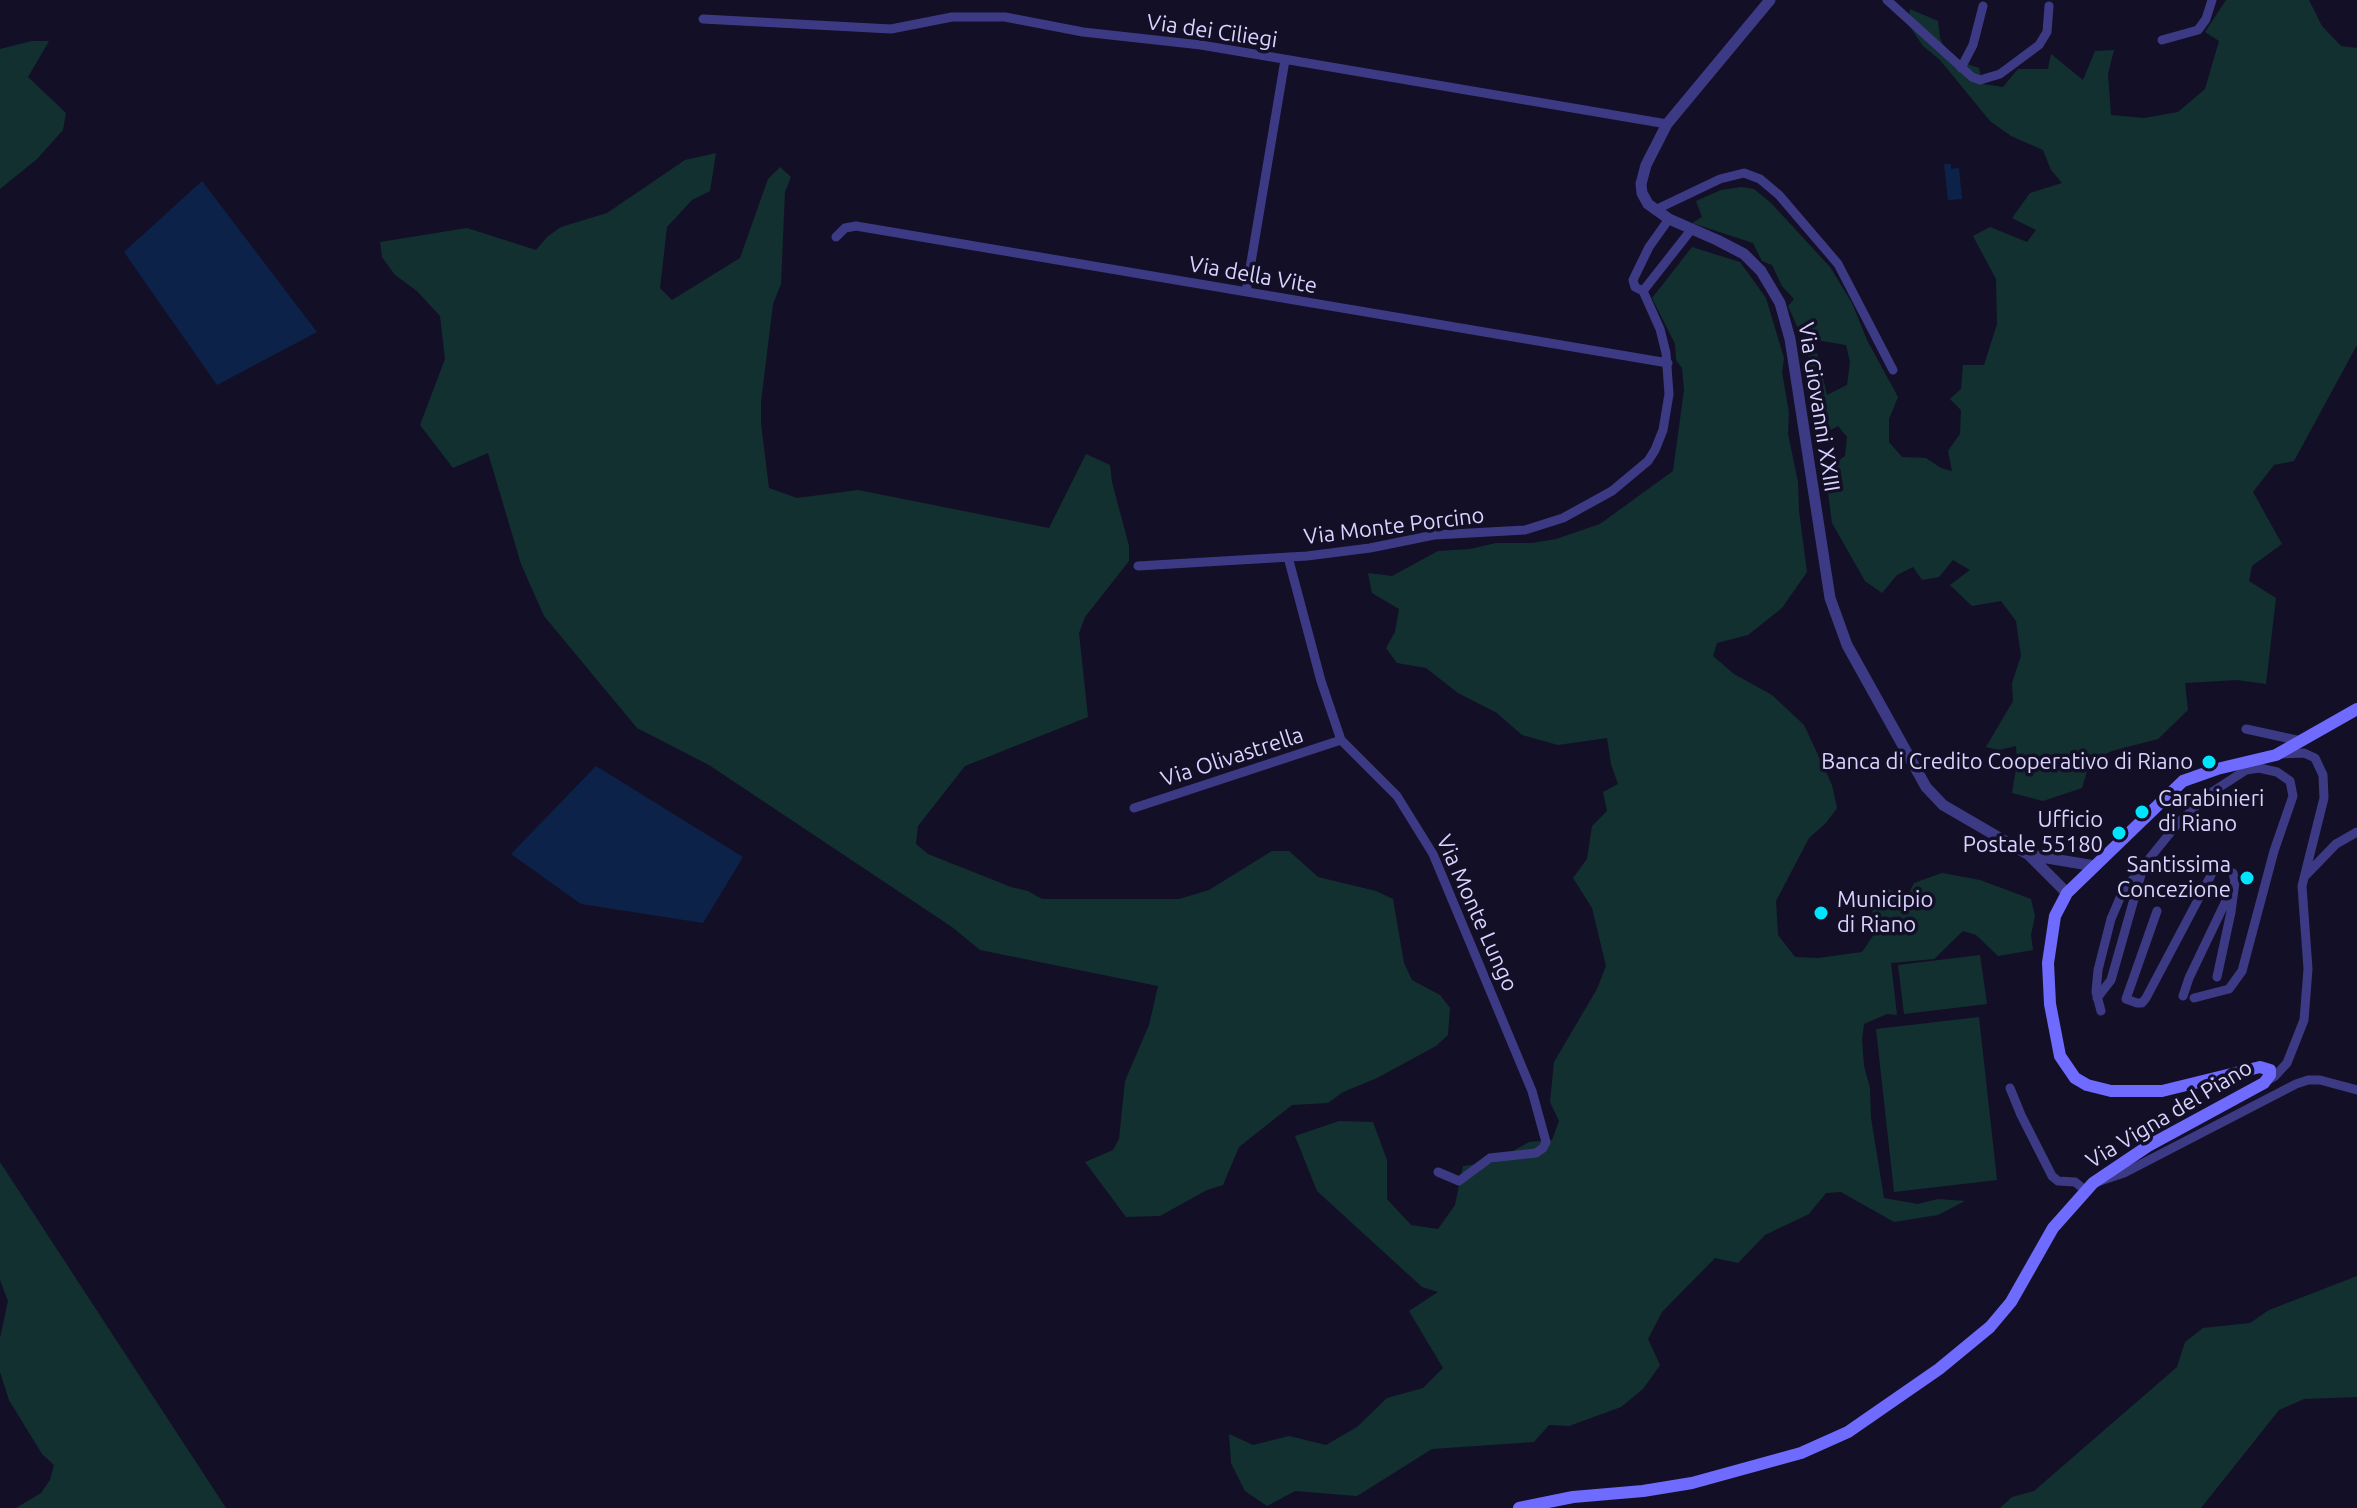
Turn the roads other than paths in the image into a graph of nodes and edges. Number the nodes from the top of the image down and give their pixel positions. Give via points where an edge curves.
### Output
1 (1770, 0) edge
2 (1887, 0) edge
3 (2212, 0) edge
4 (1983, 6) dead end
5 (2049, 6) dead end
6 (703, 19) dead end
7 (2162, 40) dead end
8 (1285, 60) junction
9 (1961, 68) junction
10 (1667, 124) junction
11 (1655, 210) junction
12 (1669, 219) junction
13 (1691, 230) junction
14 (836, 237) dead end
15 (1643, 291) junction
16 (1246, 292) junction
17 (1668, 363) junction
18 (1893, 370) dead end
19 (1288, 557) junction
20 (1138, 566) dead end
21 (2357, 709) edge
22 (2246, 729) dead end
23 (1341, 740) junction
24 (2304, 741) junction
25 (2276, 755) junction
26 (2243, 768) junction
27 (1134, 808) dead end
28 (2357, 832) edge
29 (2029, 855) junction
30 (2217, 864) dead end
31 (2095, 866) junction
32 (2143, 869) junction
33 (2304, 877) junction
34 (2067, 893) junction
35 (2157, 911) dead end
36 (2217, 977) dead end
37 (2097, 998) junction
38 (2101, 1011) dead end
39 (2268, 1080) junction
40 (2010, 1088) dead end
41 (2357, 1090) edge
42 (1438, 1172) dead end
43 (2089, 1187) junction
44 (1519, 1508) edge

1 - 10 street
2 - 9 street
3 - 7 street via 2198,30
4 - 9 street
5 - 9 street via 2043,41 2009,68 1980,80
6 - 8 street, Via dei Ciliegi via 891,29 952,17 1005,17
8 - 10 street, Via dei Ciliegi
8 - 16 street
10 - 11 street via 1641,184
11 - 12 street, Via Giovanni XXIII
11 - 18 street via 1720,179 1744,173 1760,179 1838,264
12 - 13 street, Via Giovanni XXIII
12 - 15 street, Via Monte Porcino via 1634,274 1635,287
13 - 15 street
13 - 29 street, Via Giovanni XXIII via 1744,254 1780,303 1828,589 1847,645 1930,792
14 - 16 street, Via della Vite via 856,226
15 - 17 street, Via Monte Porcino
16 - 17 street, Via della Vite
17 - 19 street, Via Monte Porcino via 1669,394 1652,456 1623,482 1573,513 1525,530 1434,535
19 - 20 street, Via Monte Porcino
19 - 23 street, Via Monte Lungo
21 - 24 main road
22 - 24 street
23 - 27 street, Via Olivastrella
23 - 42 street, Via Monte Lungo via 1397,796 1433,854 1532,1091 1546,1142 1536,1153 1490,1158 1459,1181
24 - 25 main road
25 - 26 main road
25 - 33 street via 2310,755 2323,775 2323,808
26 - 31 main road via 2183,781
26 - 32 street via 2190,811
26 - 36 street via 2283,775 2292,783 2293,799 2241,975 2229,989 2188,997 2189,978 2234,878
28 - 33 street via 2336,844
29 - 31 street, Via Giovanni XXIII
29 - 34 street, Via Giovanni XXIII
30 - 35 street via 2142,1003 2126,999
31 - 34 main road
32 - 37 street via 2111,980
32 - 37 street via 2115,906 2098,970
33 - 39 street via 2306,1008 2291,1056
34 - 39 main road, Via Vigna del Piano via 2052,928 2048,986 2059,1051 2075,1078 2095,1088 2126,1092 2178,1089 2256,1067 2270,1070
37 - 38 street
39 - 43 main road, Via Vigna del Piano via 2148,1146
40 - 43 street via 2049,1172 2058,1181
41 - 43 street via 2320,1080 2296,1084
43 - 44 main road, Via Vigna del Piano via 2053,1228 2011,1302 1990,1327 1848,1432 1801,1453 1692,1483

